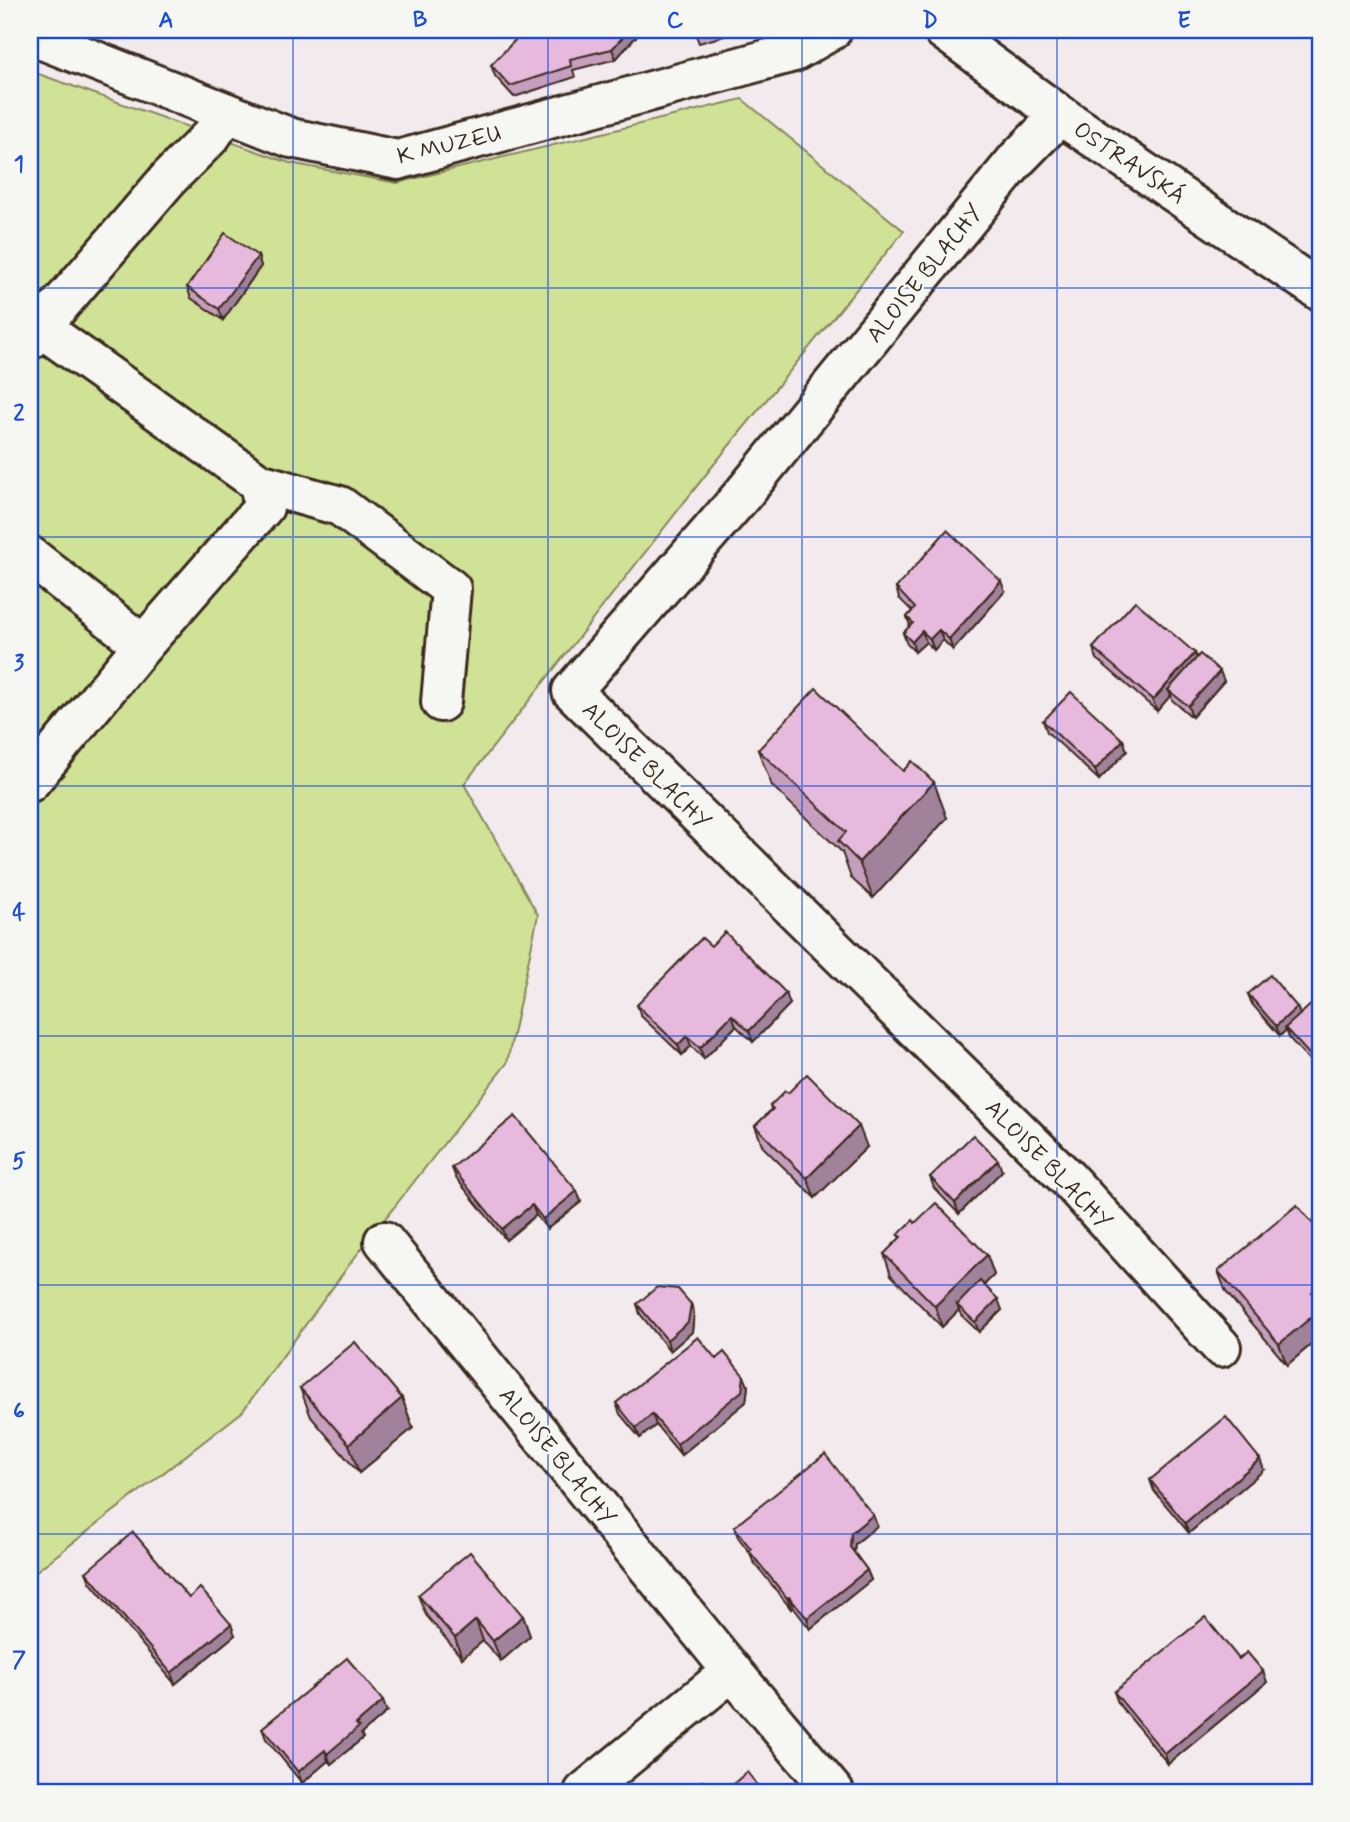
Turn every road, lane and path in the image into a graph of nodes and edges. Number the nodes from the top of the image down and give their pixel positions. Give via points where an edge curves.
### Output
1 (832, 30) edge
2 (943, 30) edge
3 (30, 35) edge
4 (227, 113) junction
5 (1060, 115) junction
6 (291, 138) junction
7 (342, 172) dead end
8 (1320, 291) edge
9 (33, 328) edge
10 (259, 483) junction
11 (30, 556) edge
12 (143, 645) junction
13 (440, 702) dead end
14 (30, 782) edge
15 (384, 1241) dead end
16 (1221, 1347) dead end
17 (732, 1671) junction
18 (584, 1792) edge
19 (834, 1792) edge

1 - 6 street, K MUZEU via 794,52 398,160
2 - 5 street, OSTRAVSKÁ
3 - 4 street, K MUZEU
4 - 6 street, K MUZEU
4 - 9 street via 211,136
5 - 8 street, OSTRAVSKÁ
5 - 16 street, ALOISE BLACHY via 1017,159 743,494 572,691 1068,1179
6 - 7 street
9 - 10 street
10 - 12 street via 264,507
10 - 13 street via 340,506 451,589
11 - 12 street
12 - 14 street
15 - 17 street, ALOISE BLACHY
17 - 18 street
17 - 19 street, ALOISE BLACHY

